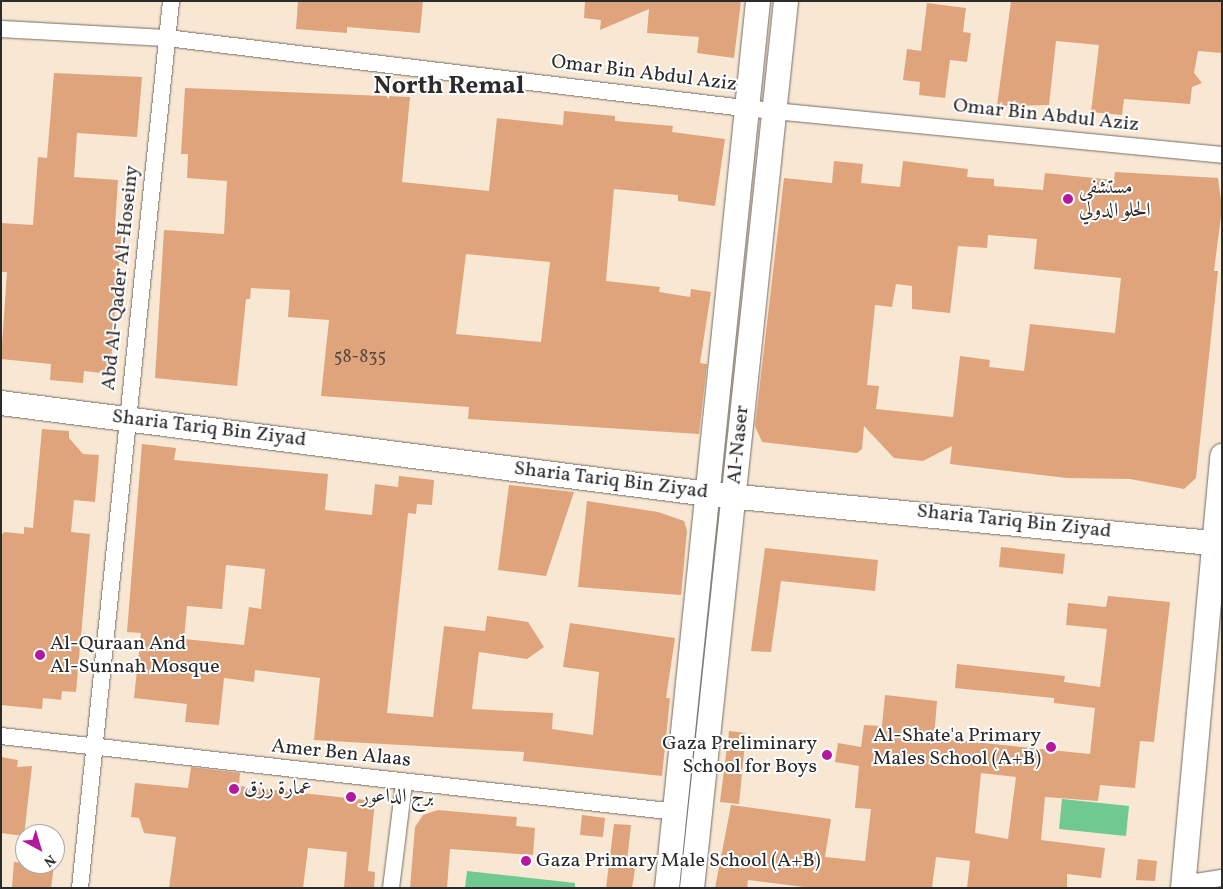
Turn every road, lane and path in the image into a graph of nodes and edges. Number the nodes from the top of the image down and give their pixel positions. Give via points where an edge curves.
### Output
1 (171, 1) edge
2 (758, 1) edge
3 (786, 1) edge
4 (1, 29) edge
5 (167, 38) junction
6 (744, 108) junction
7 (772, 110) junction
8 (1222, 155) edge
9 (1, 403) edge
10 (128, 418) junction
11 (1222, 456) edge
12 (708, 494) junction
13 (734, 495) junction
14 (1217, 544) edge
15 (1, 736) edge
16 (97, 749) junction
17 (404, 782) junction
18 (676, 812) junction
19 (1222, 878) edge
20 (1183, 886) edge
21 (80, 888) edge
22 (391, 888) edge
23 (667, 888) edge
24 (692, 888) edge

1 - 5 street, Abd Al-Qader Al-Hoseiny
2 - 6 main road, Al-Naser
3 - 7 main road, Al-Naser
4 - 5 street, Omar Bin Abdul Aziz
5 - 6 street, Omar Bin Abdul Aziz
5 - 10 street, Abd Al-Qader Al-Hoseiny
6 - 7 street, Omar Bin Abdul Aziz
6 - 12 main road, Al-Naser
7 - 8 street, Omar Bin Abdul Aziz
7 - 13 main road, Al-Naser
9 - 10 main road, Sharia Tariq Bin Ziyad
10 - 12 main road, Sharia Tariq Bin Ziyad
10 - 16 street, Abd Al-Qader Al-Hoseiny
11 - 14 main road
12 - 13 main road, Sharia Tariq Bin Ziyad
12 - 18 main road, Al-Naser
13 - 14 main road, Sharia Tariq Bin Ziyad
13 - 24 main road, Al-Naser
14 - 20 main road
15 - 16 street, Amer Ben Alaas
16 - 17 street, Amer Ben Alaas
16 - 21 street, Abd Al-Qader Al-Hoseiny
17 - 18 street, Amer Ben Alaas
17 - 22 street
18 - 23 main road, Al-Naser
19 - 20 street

